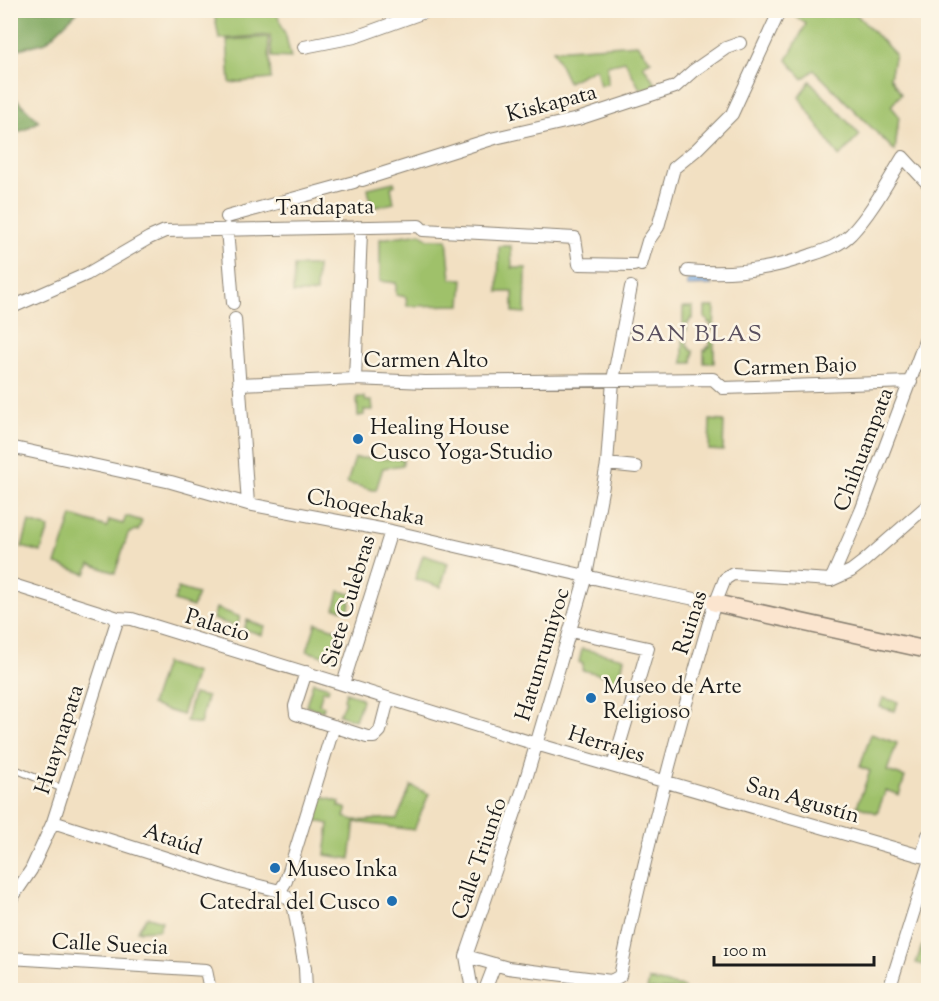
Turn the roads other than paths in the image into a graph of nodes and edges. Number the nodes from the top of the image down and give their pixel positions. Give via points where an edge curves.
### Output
1 (430, 10) edge
2 (780, 10) edge
3 (740, 43) dead end
4 (304, 47) dead end
5 (928, 184) edge
6 (227, 223) junction
7 (357, 226) junction
8 (688, 271) dead end
9 (631, 287) dead end
10 (233, 303) dead end
11 (10, 308) edge
12 (235, 319) dead end
13 (928, 333) edge
14 (355, 379) junction
15 (613, 380) junction
16 (911, 382) junction
17 (239, 384) junction
18 (10, 447) edge
19 (607, 464) junction
20 (636, 467) dead end
21 (248, 504) junction
22 (928, 505) edge
23 (391, 531) junction
24 (586, 576) junction
25 (831, 580) junction
26 (10, 584) edge
27 (715, 603) junction
28 (118, 618) junction
29 (570, 631) junction
30 (928, 650) edge
31 (306, 672) junction
32 (343, 684) junction
33 (388, 700) junction
34 (334, 726) junction
35 (536, 744) junction
36 (613, 766) junction
37 (10, 767) edge
38 (665, 782) junction
39 (63, 789) junction
40 (53, 822) junction
41 (928, 835) edge
42 (926, 860) edge
43 (280, 891) junction
44 (10, 901) edge
45 (466, 956) junction
46 (10, 958) edge
47 (495, 964) junction
48 (610, 981) joint
49 (210, 990) edge
50 (306, 990) edge
51 (472, 990) edge
52 (485, 990) edge
53 (889, 990) edge

1 - 4 street via 356,37
2 - 7 street, Tandapata via 732,114 674,168 658,227 638,265 579,264 575,238 423,230 420,226
3 - 6 street, Kiskapata via 726,48 665,91 578,119 495,138
5 - 8 street via 903,157 878,198 838,245 765,269
6 - 7 street, Tandapata
6 - 10 street
6 - 11 street, Tandapata via 165,231 87,274
7 - 14 street via 361,232
9 - 15 street, Hatunrumiyoc
12 - 17 street
13 - 16 street, Chihuampata
14 - 15 street, Carmen Alto
14 - 17 street, Carmen Alto
15 - 16 street, Carmen Bajo via 713,379 723,388
15 - 19 street, Hatunrumiyoc
16 - 25 street, Chihuampata
17 - 21 street
18 - 21 street, Choqechaka via 171,482
19 - 20 street
19 - 24 street, Hatunrumiyoc
21 - 23 street, Choqechaka
22 - 25 street via 864,561
23 - 24 street, Choqechaka
23 - 32 street, Siete Culebras
24 - 27 street, Choqechaka
24 - 29 street, Hatunrumiyoc
25 - 27 street, Ruinas via 733,574 725,579
26 - 28 street, Palacio
27 - 30 street
27 - 38 street, Ruinas
28 - 31 street, Palacio
28 - 39 street, Huaynapata
29 - 35 street, Hatunrumiyoc
29 - 36 street via 648,648
31 - 32 street, Palacio
31 - 34 street via 296,714
32 - 33 street, Palacio
33 - 34 street via 380,731 375,736
33 - 35 street
34 - 43 street
35 - 36 street, Herrajes
35 - 45 street, Calle Triunfo
36 - 38 street, Herrajes
37 - 39 lane
38 - 42 street, San Agustín
38 - 48 street, Ruinas via 636,892 620,976
39 - 40 street, Huaynapata
40 - 43 street, Ataúd
40 - 44 street, Huaynapata via 31,870
41 - 42 street
42 - 53 street
43 - 50 street via 292,903
45 - 47 street, Calle Triunfo
45 - 51 street
46 - 49 street, Calle Suecia via 206,970
47 - 48 street, Calle Triunfo
47 - 52 street

